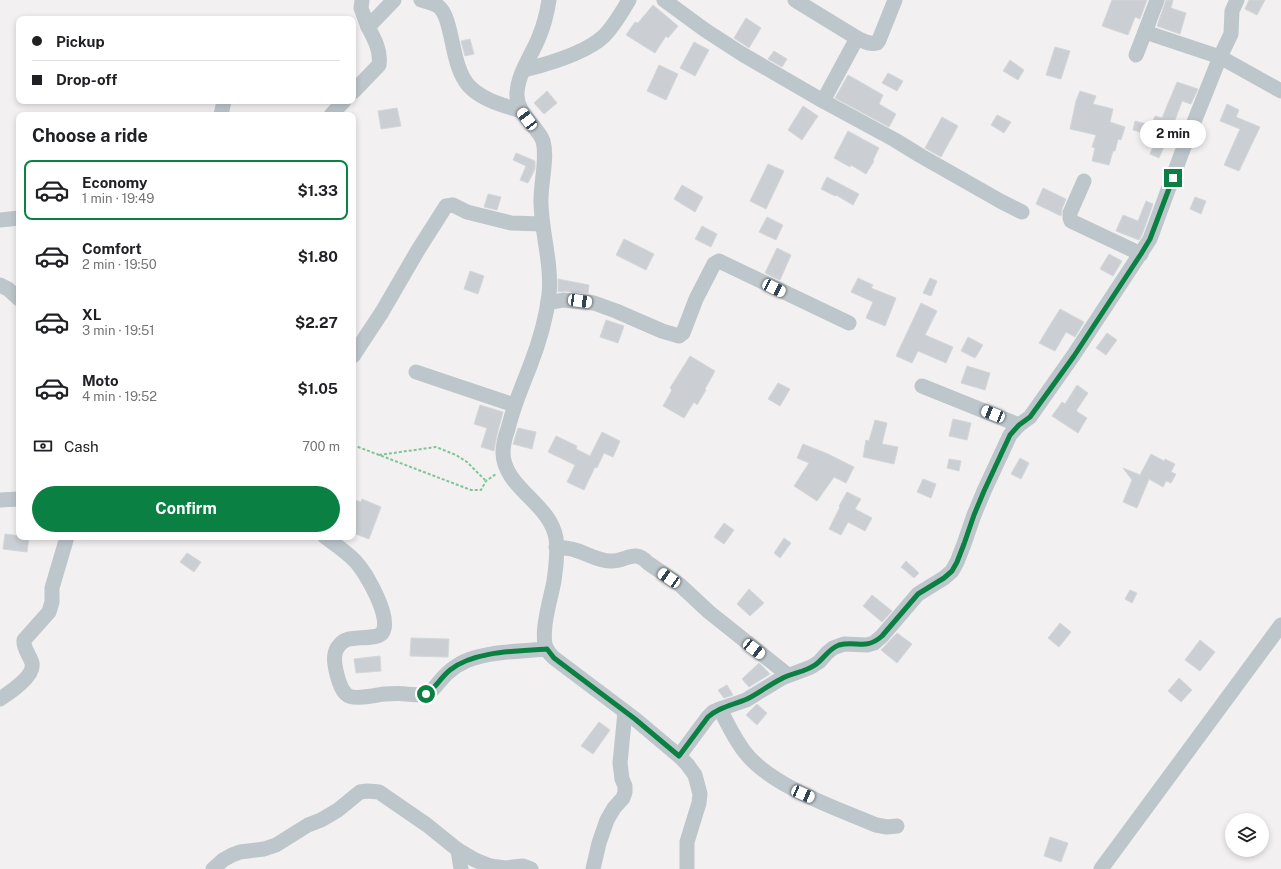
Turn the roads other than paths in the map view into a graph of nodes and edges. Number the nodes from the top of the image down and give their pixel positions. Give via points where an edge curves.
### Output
1 (362, 0) edge
2 (394, 0) edge
3 (421, 0) edge
4 (549, 0) edge
5 (629, 0) edge
6 (664, 0) edge
7 (795, 0) edge
8 (895, 0) edge
9 (1157, 0) edge
10 (1237, 0) edge
11 (368, 27) junction
12 (1145, 32) junction
13 (857, 38) junction
14 (1136, 55) dead end
15 (1220, 57) junction
16 (524, 70) junction
17 (356, 89) edge
18 (1281, 91) edge
19 (822, 101) junction
20 (341, 104) edge
21 (521, 111) junction
22 (334, 112) edge
23 (1084, 181) dead end
24 (1022, 212) dead end
25 (16, 218) edge
26 (0, 220) edge
27 (542, 224) junction
28 (1141, 254) junction
29 (0, 285) edge
30 (16, 296) edge
31 (548, 302) junction
32 (849, 324) dead end
33 (356, 351) edge
34 (416, 372) dead end
35 (922, 386) dead end
36 (514, 405) junction
37 (1019, 425) junction
38 (16, 498) edge
39 (0, 500) edge
40 (66, 540) edge
41 (329, 540) edge
42 (556, 547) junction
43 (1281, 625) edge
44 (547, 649) junction
45 (788, 675) junction
46 (0, 699) edge
47 (720, 709) junction
48 (625, 712) junction
49 (679, 756) junction
50 (897, 826) dead end
51 (458, 850) junction
52 (214, 869) edge
53 (461, 869) edge
54 (531, 869) edge
55 (593, 869) edge
56 (687, 869) edge
57 (1101, 869) edge

1 - 11 street via 361,8
2 - 11 street
3 - 21 street via 439,7 445,15 457,63 468,85 479,95
4 - 16 street via 539,37
5 - 16 street via 605,36 596,42 552,62
6 - 19 street via 742,54
7 - 13 street
8 - 13 street via 878,42 869,44
9 - 12 street
10 - 15 street via 1232,11 1231,34
11 - 17 street via 378,46 379,66
12 - 14 street
12 - 15 street
13 - 19 street
15 - 18 street
15 - 28 street via 1153,233
16 - 21 street via 517,92
19 - 24 street
20 - 22 street
21 - 27 street via 544,142
23 - 28 street via 1070,213 1071,221
25 - 26 street
27 - 31 street via 550,281
27 - 33 street via 510,223 467,212 453,205 446,206
28 - 37 street via 1074,356 1030,417
29 - 30 street via 8,288
31 - 32 street via 563,300 594,303 679,336 683,333 696,299 714,264 719,261
31 - 36 street via 544,324
34 - 36 street
35 - 37 street
36 - 42 street via 504,444 503,456 506,467 512,478 550,521 556,538
37 - 45 street via 1004,447 957,562 948,575 918,594 877,641 867,645 838,646 827,652 815,665
38 - 39 street
40 - 46 street via 52,588 49,612 24,640 32,665 31,671
41 - 44 street via 356,562 365,573 384,615 382,633 346,640 338,647 335,654 336,666 340,684 347,696 426,694 450,670 474,658 498,653
42 - 44 street via 554,580 546,618
42 - 45 street via 574,549 609,562 639,556 680,585 709,612
43 - 57 street
44 - 48 street via 554,658
45 - 47 street via 746,700
47 - 49 street via 708,717
47 - 50 street via 743,751 753,762 780,782 876,825
48 - 49 street
48 - 55 street via 620,763 624,786 623,798 607,820
49 - 56 street via 695,775 700,794 687,842
51 - 52 street via 379,792 366,790 338,810 276,845 232,855
51 - 53 street
51 - 54 street via 490,866 523,866

